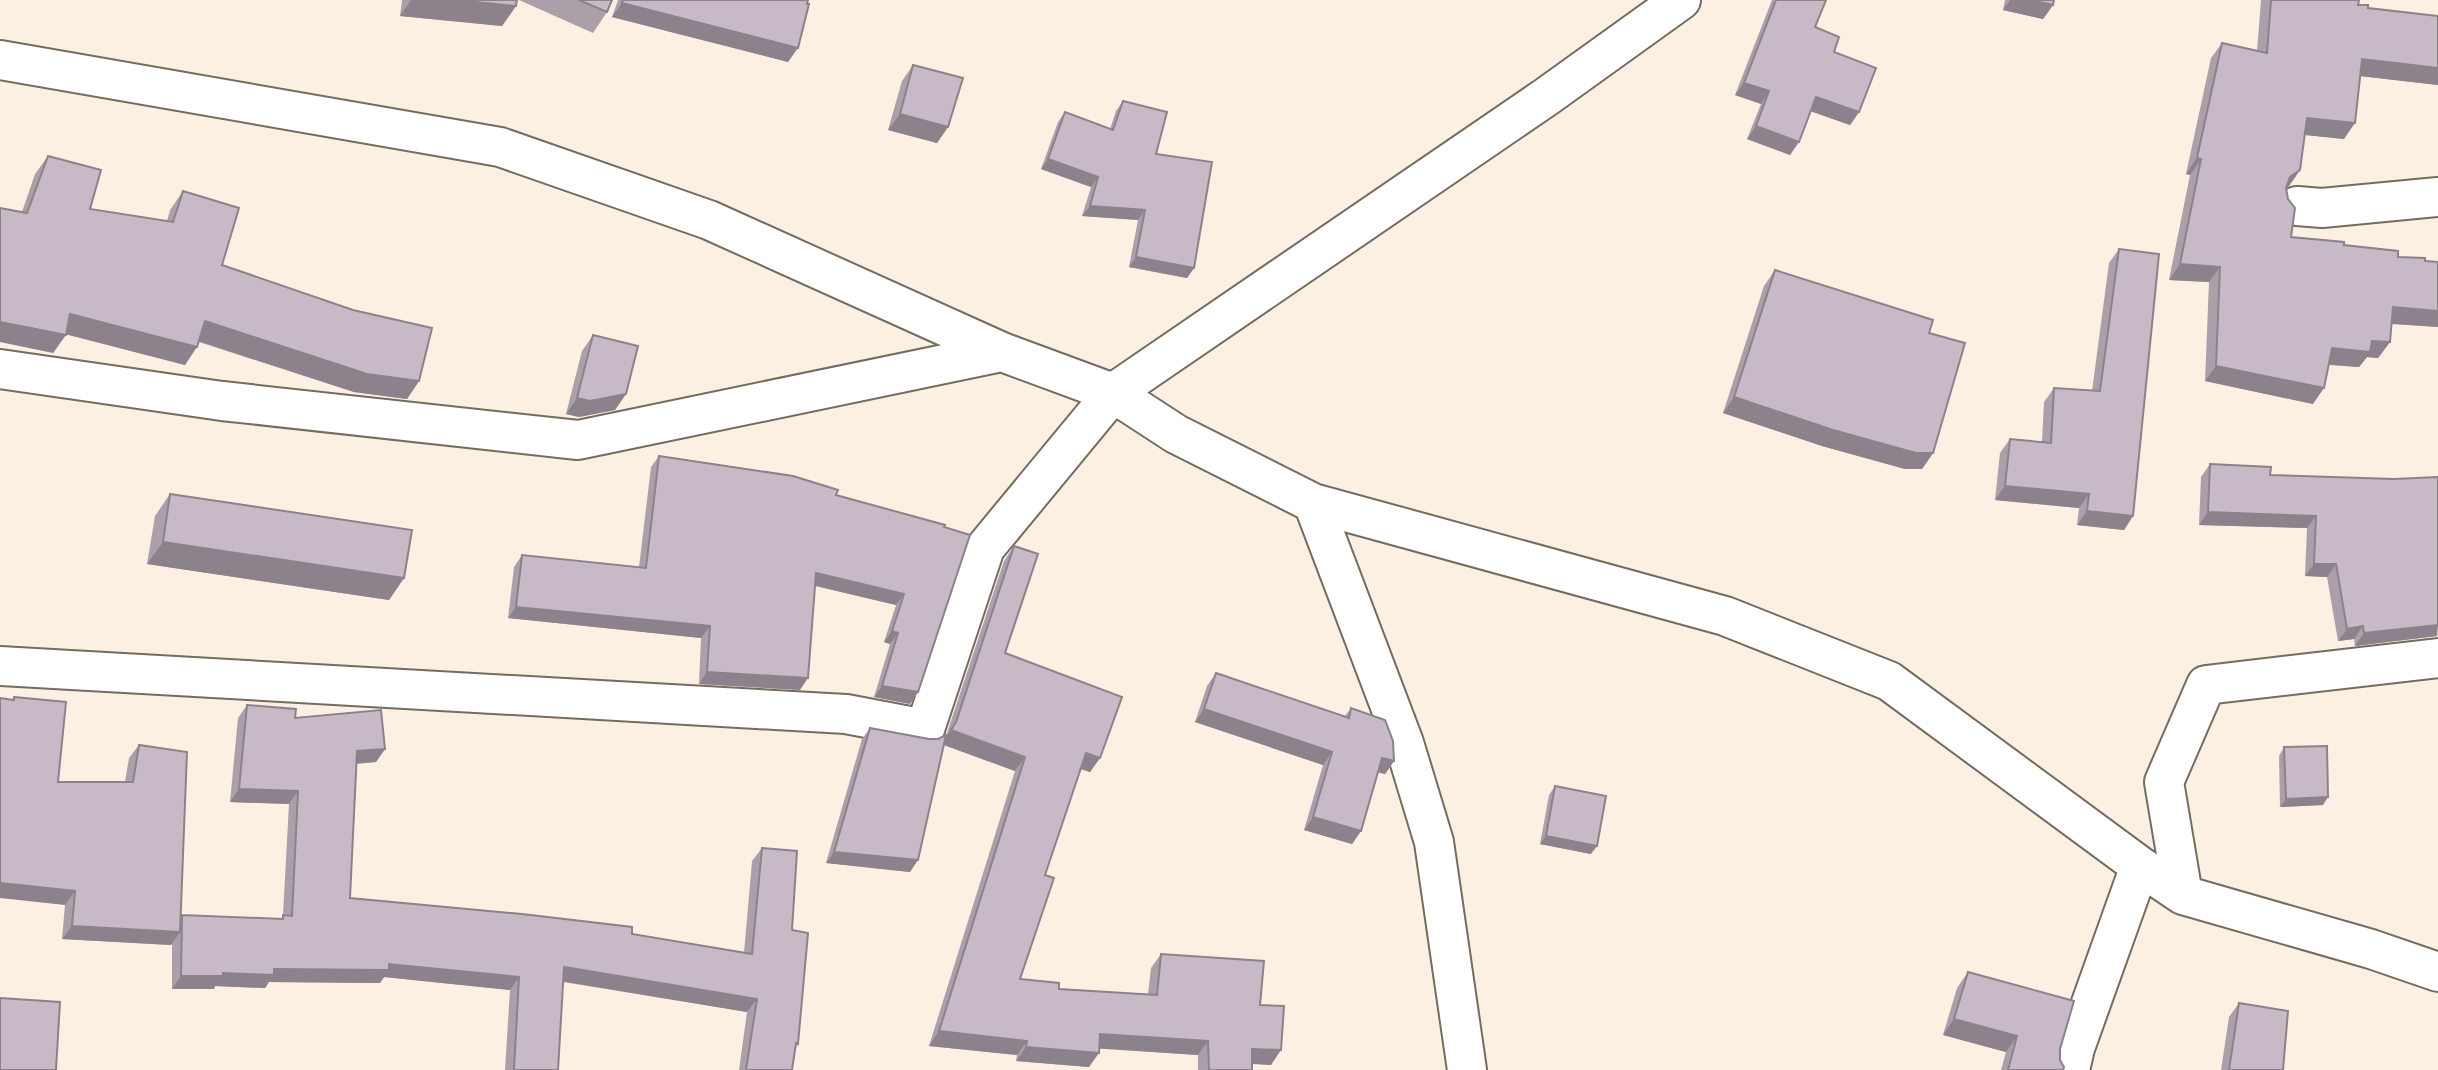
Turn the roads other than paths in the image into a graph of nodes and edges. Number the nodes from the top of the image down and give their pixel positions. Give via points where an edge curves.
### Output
1 (1681, 0) edge
2 (0, 61) edge
3 (2438, 197) edge
4 (2297, 206) edge
5 (1002, 352) junction
6 (0, 369) edge
7 (1113, 393) junction
8 (1312, 503) junction
9 (2438, 658) edge
10 (0, 666) edge
11 (2140, 866) junction
12 (2183, 895) junction
13 (2438, 972) edge
14 (1467, 1070) edge
15 (2070, 1070) edge

1 - 7 street
2 - 5 street via 500,147 709,220
3 - 4 street via 2322,208
5 - 6 street via 578,440 222,401
5 - 7 street
7 - 8 street via 1175,434
7 - 10 street via 985,548 925,729 846,714
8 - 11 street via 1725,616 1889,681
8 - 14 street via 1404,743 1434,842
9 - 12 street via 2206,685 2164,782
11 - 12 street
11 - 15 street
12 - 13 street

